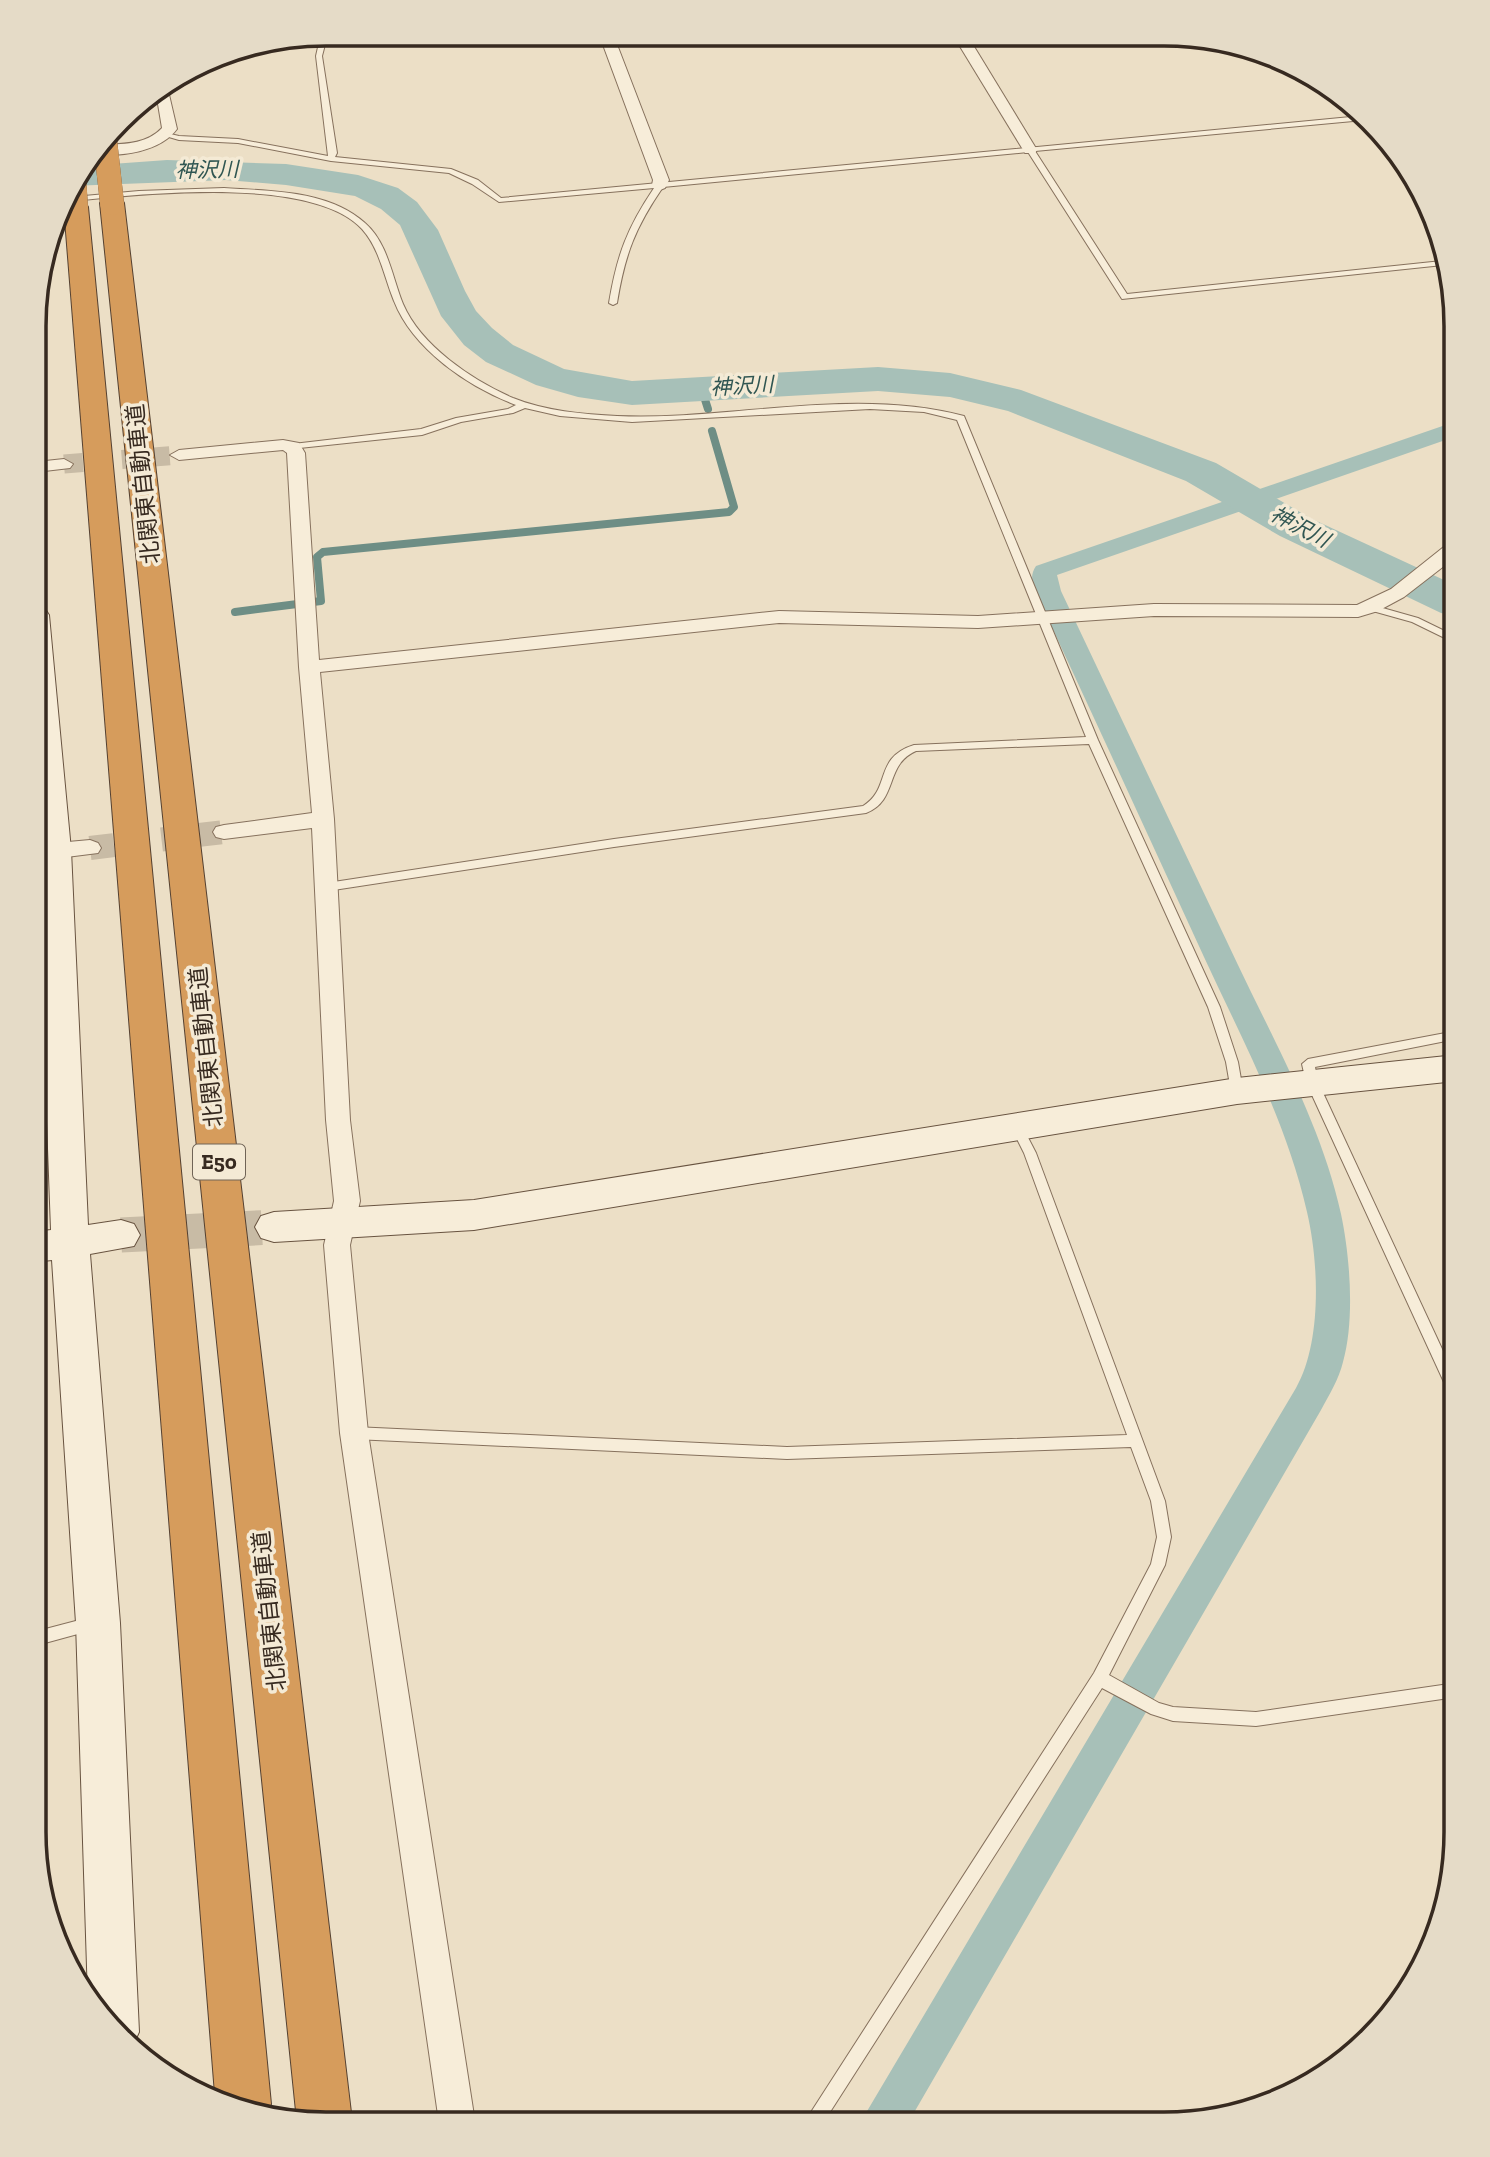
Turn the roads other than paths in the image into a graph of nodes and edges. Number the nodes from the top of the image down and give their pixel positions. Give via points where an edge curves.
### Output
1 (322, 46) edge
2 (611, 46) edge
3 (967, 46) edge
4 (164, 97) edge
5 (1354, 119) edge
6 (166, 135) junction
7 (108, 149) edge
8 (1030, 150) junction
9 (331, 159) junction
10 (92, 172) edge
11 (660, 186) junction
12 (82, 197) edge
13 (1437, 264) edge
14 (613, 303) dead end
15 (523, 405) junction
16 (293, 447) junction
17 (179, 455) tunnel mouth
18 (64, 464) tunnel mouth
19 (46, 466) edge
20 (1445, 555) edge
21 (1379, 604) junction
22 (1047, 617) junction
23 (1445, 635) edge
24 (309, 667) junction
25 (46, 718) edge
26 (1093, 740) junction
27 (323, 819) junction
28 (225, 832) tunnel mouth
29 (60, 850) edge
30 (327, 887) junction
31 (1445, 1037) edge
32 (1445, 1069) edge
33 (1305, 1083) junction
34 (1245, 1090) junction
35 (1016, 1124) junction
36 (342, 1223) junction
37 (274, 1227) tunnel mouth
38 (121, 1235) tunnel mouth
39 (52, 1245) edge
40 (1445, 1370) edge
41 (354, 1433) junction
42 (1135, 1441) junction
43 (98, 1623) junction
44 (46, 1636) edge
45 (1099, 1678) junction
46 (1445, 1692) edge
47 (113, 2014) edge
48 (243, 2099) edge
49 (325, 2112) edge
50 (456, 2112) edge
51 (820, 2112) edge

1 - 9 lane
2 - 11 street
3 - 8 street
4 - 6 street via 170,129
5 - 8 lane
6 - 7 street via 138,146
6 - 9 lane via 238,141
8 - 11 lane
8 - 13 lane via 1125,297
9 - 11 lane via 451,171 499,200
10 - 12 highway, 北関東自動車道 / E50, bridge
11 - 14 lane via 624,245
12 - 15 lane via 201,189 298,198 342,210 372,235 405,317 430,346 471,377
12 - 48 highway, 北関東自動車道 / E50
12 - 49 highway, 北関東自動車道 / E50
15 - 16 lane via 422,432
15 - 22 lane via 612,419 872,404 930,409 961,418
16 - 17 street
16 - 24 street
18 - 19 street
20 - 21 street
21 - 22 street via 1336,612 1183,609
21 - 23 lane
22 - 24 street via 978,622 779,617
22 - 26 lane
24 - 27 street
25 - 29 street
26 - 30 lane via 914,748 893,760 880,800 866,809
26 - 34 lane via 1214,1007
27 - 28 street
27 - 30 street
29 - 39 street
30 - 36 street via 338,1120 347,1201
31 - 33 lane via 1308,1064
32 - 33 street
33 - 34 street
33 - 40 lane
34 - 35 street
35 - 36 street via 486,1213
35 - 42 lane via 1031,1153
36 - 37 street
36 - 41 street via 337,1245
38 - 39 street
39 - 43 street
41 - 42 lane via 787,1454
41 - 50 street
42 - 45 lane via 1158,1501 1164,1537 1158,1564
43 - 44 lane
43 - 47 street
45 - 46 lane via 1173,1714 1255,1719
45 - 51 lane

